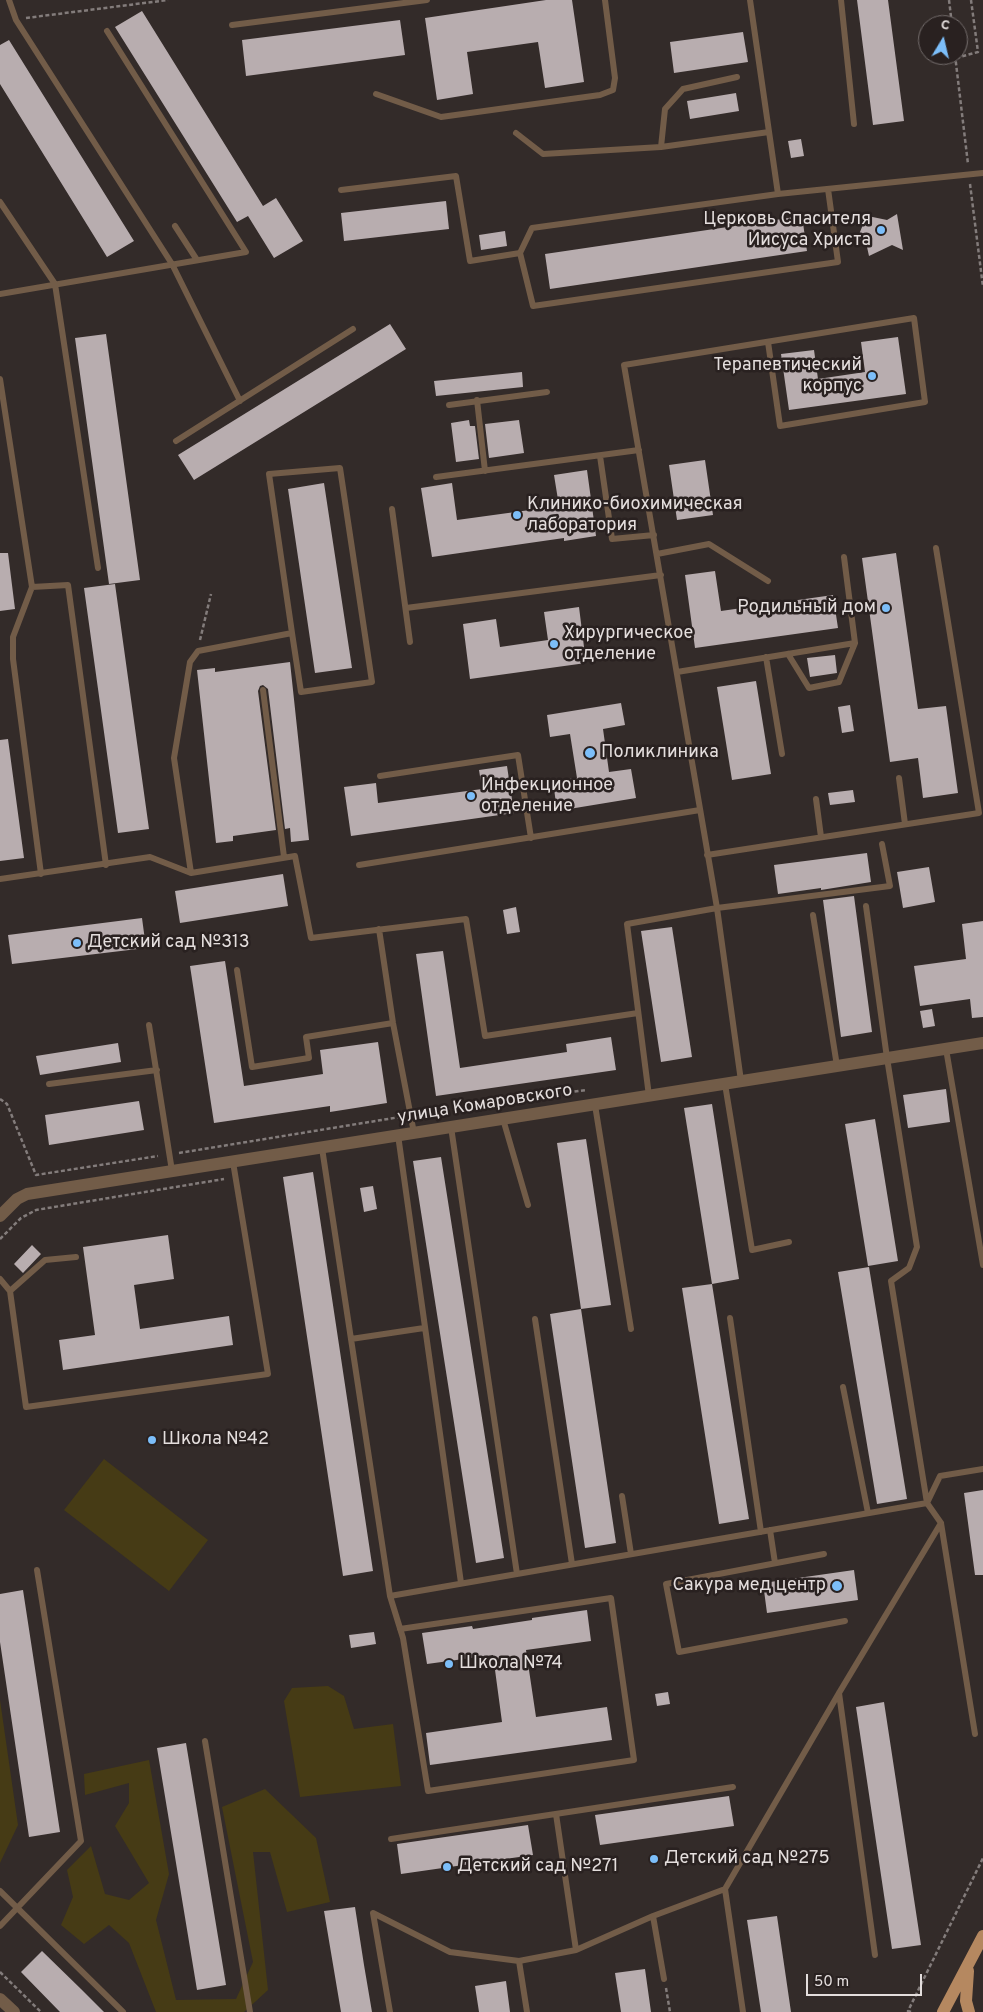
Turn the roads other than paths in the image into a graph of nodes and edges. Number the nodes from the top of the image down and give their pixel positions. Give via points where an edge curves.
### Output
1 (8, 0) edge
2 (427, 0) edge
3 (605, 0) edge
4 (750, 0) edge
5 (841, 0) edge
6 (412, 1) edge
7 (232, 25) dead end
8 (107, 31) dead end
9 (737, 77) dead end
10 (376, 94) dead end
11 (854, 124) dead end
12 (769, 132) junction
13 (516, 133) dead end
14 (661, 147) junction
15 (983, 173) edge
16 (828, 189) junction
17 (341, 190) dead end
18 (778, 194) junction
19 (0, 202) edge
20 (174, 226) dead end
21 (520, 253) junction
22 (197, 260) junction
23 (172, 264) junction
24 (56, 284) junction
25 (0, 294) edge
26 (353, 329) dead end
27 (768, 342) junction
28 (0, 379) edge
29 (547, 392) dead end
30 (477, 400) junction
31 (240, 401) junction
32 (449, 405) dead end
33 (176, 441) dead end
34 (639, 450) junction
35 (600, 456) junction
36 (485, 471) junction
37 (436, 477) dead end
38 (392, 509) dead end
39 (654, 535) junction
40 (936, 548) dead end
41 (657, 554) junction
42 (844, 557) dead end
43 (98, 568) dead end
44 (661, 576) junction
45 (768, 581) dead end
46 (32, 587) junction
47 (406, 608) junction
48 (292, 633) junction
49 (410, 642) dead end
50 (855, 643) junction
51 (788, 654) junction
52 (766, 657) junction
53 (677, 672) junction
54 (263, 690) dead end
55 (782, 754) dead end
56 (380, 776) dead end
57 (899, 778) dead end
58 (816, 799) dead end
59 (700, 810) junction
60 (905, 824) junction
61 (821, 837) junction
62 (531, 838) junction
63 (882, 844) dead end
64 (707, 854) junction
65 (284, 857) junction
66 (106, 865) junction
67 (359, 865) dead end
68 (191, 873) junction
69 (41, 874) junction
70 (0, 879) edge
71 (866, 906) dead end
72 (717, 908) junction
73 (812, 915) dead end
74 (378, 930) junction
75 (237, 970) dead end
76 (638, 1013) junction
77 (393, 1024) junction
78 (149, 1026) dead end
79 (983, 1044) edge
80 (946, 1049) junction
81 (887, 1058) junction
82 (837, 1066) junction
83 (157, 1070) junction
84 (741, 1081) junction
85 (50, 1084) dead end
86 (725, 1084) junction
87 (648, 1096) junction
88 (595, 1106) junction
89 (503, 1119) junction
90 (451, 1127) junction
91 (414, 1133) junction
92 (398, 1135) junction
93 (322, 1148) junction
94 (233, 1162) junction
95 (172, 1171) junction
96 (528, 1205) dead end
97 (0, 1216) edge
98 (789, 1242) dead end
99 (76, 1257) dead end
100 (983, 1265) edge
101 (0, 1280) edge
102 (10, 1291) junction
103 (730, 1318) dead end
104 (535, 1319) dead end
105 (424, 1328) junction
106 (631, 1329) dead end
107 (351, 1340) junction
108 (843, 1387) dead end
109 (983, 1469) edge
110 (622, 1496) dead end
111 (927, 1503) junction
112 (868, 1513) junction
113 (941, 1523) junction
114 (770, 1530) junction
115 (761, 1532) junction
116 (631, 1554) junction
117 (824, 1554) dead end
118 (775, 1563) junction
119 (572, 1564) junction
120 (37, 1570) dead end
121 (517, 1574) junction
122 (460, 1584) junction
123 (390, 1596) junction
124 (846, 1621) dead end
125 (400, 1629) junction
126 (839, 1693) junction
127 (975, 1734) dead end
128 (205, 1741) dead end
129 (732, 1787) dead end
130 (556, 1814) junction
131 (391, 1839) dead end
132 (725, 1889) junction
133 (0, 1891) edge
134 (18, 1909) junction
135 (653, 1916) junction
136 (0, 1926) edge
137 (983, 1936) edge
138 (576, 1950) junction
139 (875, 1955) dead end
140 (970, 1958) junction
141 (519, 1961) junction
142 (664, 1979) road end
143 (0, 1999) edge
144 (14, 2012) edge
145 (124, 2012) edge
146 (250, 2012) edge
147 (390, 2012) edge
148 (527, 2012) edge
149 (743, 2012) edge
150 (943, 2012) edge
151 (969, 2012) edge

1 - 23 lane via 16,20
2 - 6 lane
3 - 10 lane via 615,78 613,90 600,95 441,117
4 - 12 lane
5 - 11 lane
6 - 7 lane
8 - 22 lane via 246,252
9 - 14 lane via 683,89 665,109
12 - 14 lane
12 - 18 lane
13 - 14 lane via 543,154
15 - 16 lane
16 - 18 lane
16 - 21 lane via 838,262 532,306
17 - 21 lane via 456,176 470,261
18 - 21 lane via 532,228
19 - 24 lane
20 - 22 lane
22 - 23 lane
23 - 24 lane
23 - 31 lane
24 - 25 lane
24 - 43 lane
26 - 31 lane
27 - 27 lane via 914,318 925,402 780,426
27 - 34 lane via 624,365
28 - 46 lane
29 - 30 lane
30 - 32 lane
30 - 36 lane
31 - 33 lane
34 - 35 lane
34 - 39 lane
35 - 36 lane
35 - 39 lane via 612,539
36 - 37 lane
38 - 47 lane
39 - 41 lane
40 - 60 lane via 979,813
41 - 44 lane
41 - 45 lane via 709,544
42 - 50 lane
44 - 47 lane
44 - 53 lane
46 - 66 lane via 68,585
46 - 69 lane via 13,637 13,658
47 - 49 lane
48 - 48 lane via 269,474 340,468 372,682 301,692
48 - 68 lane via 198,651 190,662 174,758
50 - 51 lane
50 - 51 lane via 838,682 809,688
51 - 52 lane
52 - 53 lane
52 - 55 lane
53 - 59 lane
54 - 65 lane
56 - 62 lane via 518,754
57 - 60 lane
58 - 61 lane
59 - 62 lane
59 - 64 lane
60 - 61 lane
61 - 64 lane
62 - 67 lane
63 - 72 lane via 890,886
64 - 72 lane
65 - 68 lane
65 - 74 lane via 295,856 311,938
66 - 68 lane via 150,857
66 - 69 lane
69 - 70 lane
71 - 81 lane
72 - 76 lane via 627,924
72 - 84 lane
73 - 82 lane
74 - 76 lane via 466,919 485,1036
74 - 77 lane
75 - 77 lane via 252,1067 309,1058 306,1037
76 - 87 lane
77 - 91 lane
78 - 83 lane
79 - 80 street, улица Комаровского
80 - 81 street, улица Комаровского
80 - 100 lane
81 - 82 street, улица Комаровского
81 - 111 lane via 917,1247 909,1268 891,1281
82 - 84 street, улица Комаровского
83 - 85 lane
83 - 95 lane
84 - 86 street, улица Комаровского
86 - 87 street, улица Комаровского
86 - 98 lane via 752,1250
87 - 88 street, улица Комаровского
88 - 89 street, улица Комаровского
88 - 106 lane
89 - 90 street, улица Комаровского
89 - 96 lane
90 - 91 street, улица Комаровского
90 - 121 lane
91 - 92 street, улица Комаровского
92 - 93 street, улица Комаровского
92 - 105 lane
93 - 94 street, улица Комаровского
93 - 107 lane
94 - 95 street, улица Комаровского
94 - 102 lane via 268,1374 26,1407
95 - 97 street, улица Комаровского via 27,1194
99 - 102 lane via 45,1260
101 - 102 lane
103 - 115 lane
104 - 119 lane
105 - 107 lane
105 - 122 lane
107 - 123 lane
108 - 112 lane
109 - 111 lane via 940,1476
110 - 116 lane
111 - 112 lane
111 - 113 lane
112 - 114 lane
113 - 126 lane
113 - 127 lane
114 - 115 lane
114 - 118 lane
115 - 116 lane
116 - 119 lane
117 - 118 lane
118 - 124 lane via 666,1584 678,1652
119 - 121 lane
120 - 134 lane via 81,1841
121 - 122 lane
122 - 123 lane
123 - 125 lane
125 - 125 lane via 428,1791 634,1760 611,1598
126 - 132 lane
126 - 139 lane
128 - 146 lane
129 - 130 lane
130 - 131 lane
130 - 138 lane
132 - 135 lane
132 - 149 lane
133 - 134 lane
134 - 136 lane
134 - 145 lane
135 - 138 lane
135 - 142 lane
137 - 140 main road
138 - 141 lane
140 - 150 main road
140 - 151 main road via 966,1984
141 - 147 lane via 450,1952 373,1913
141 - 148 lane
143 - 144 street

